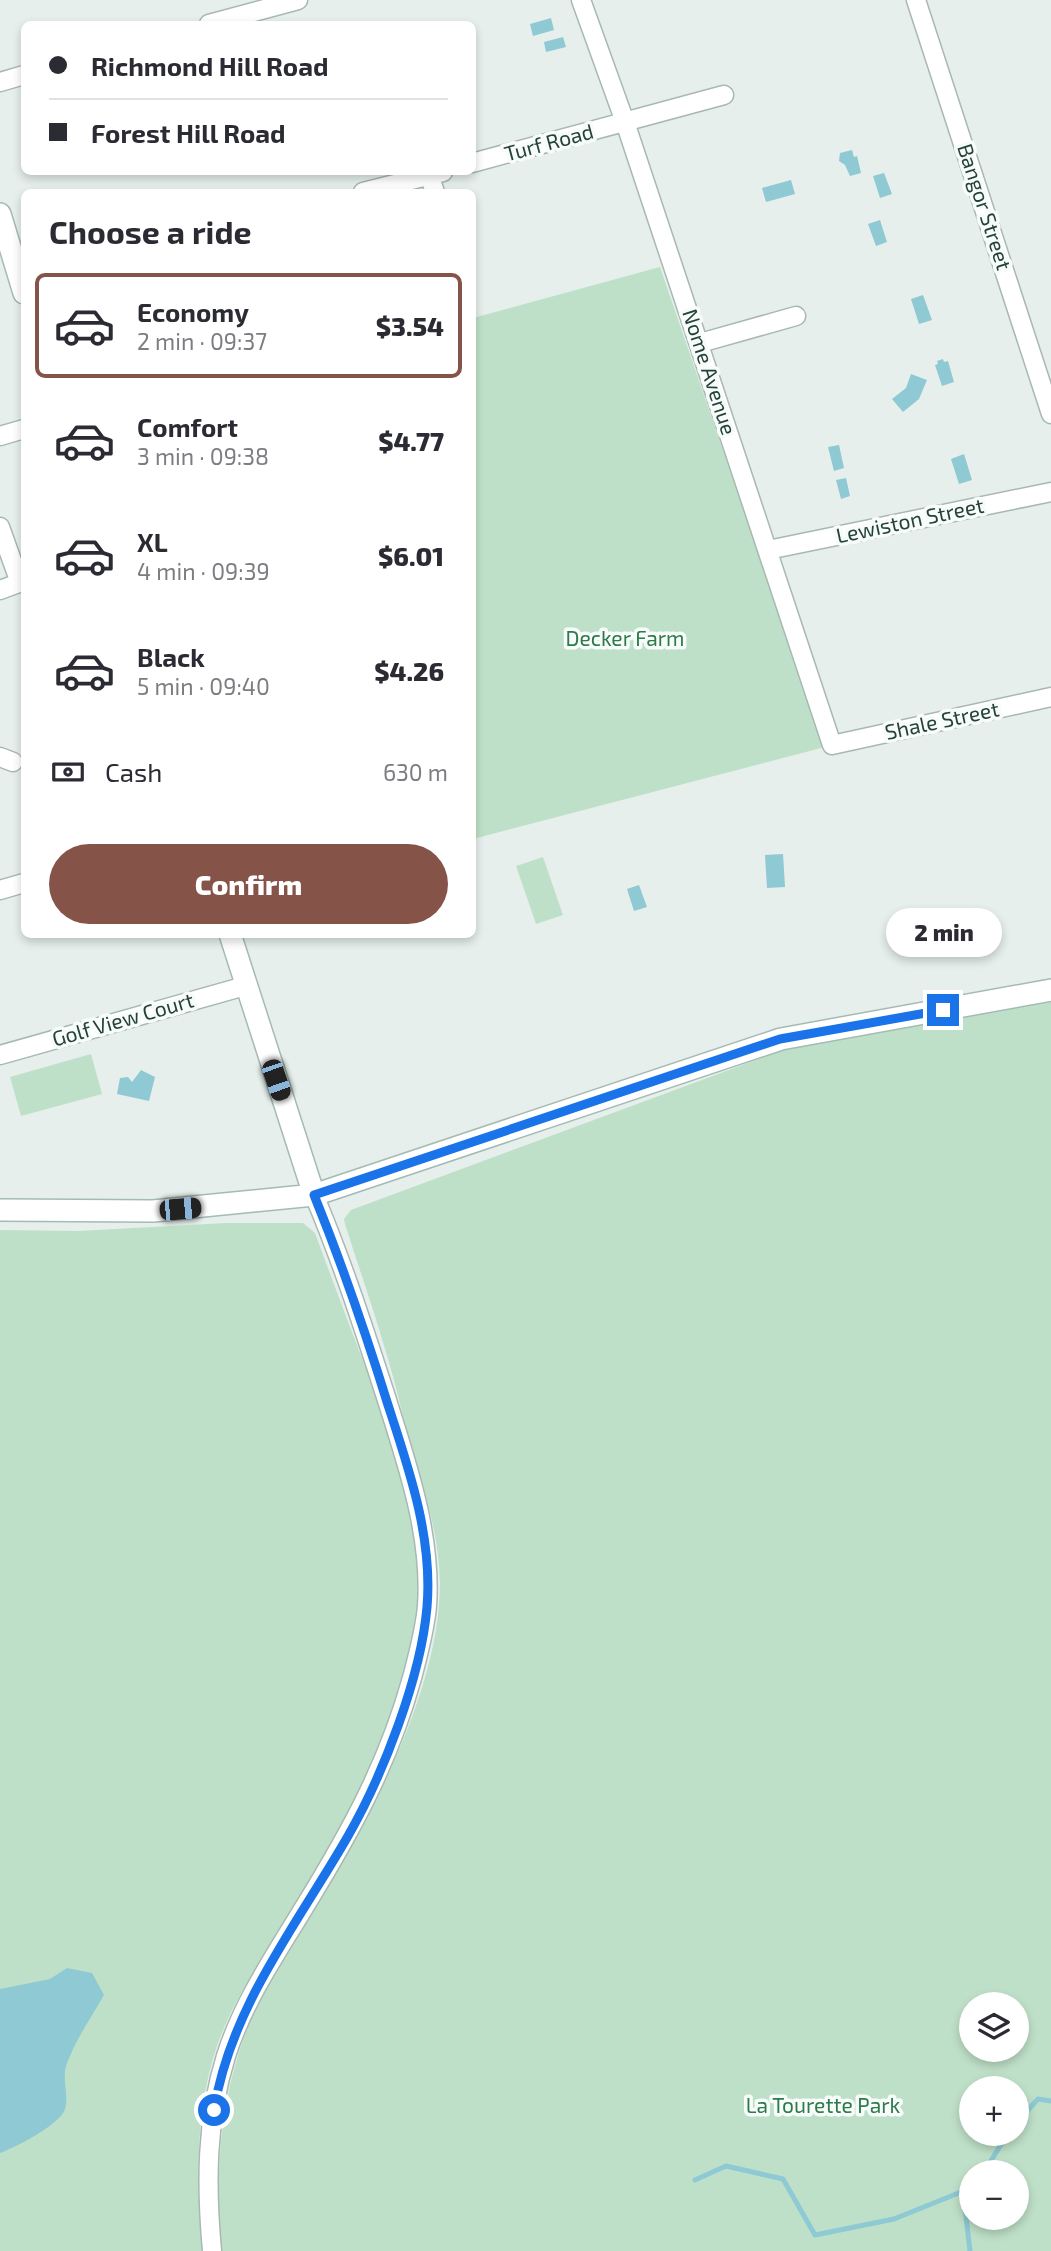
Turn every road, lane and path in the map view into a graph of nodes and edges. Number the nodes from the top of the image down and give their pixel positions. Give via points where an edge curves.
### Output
1 (298, 0) edge
2 (581, 0) edge
3 (916, 0) edge
4 (220, 21) edge
5 (21, 76) edge
6 (0, 82) edge
7 (724, 95) dead end
8 (625, 122) junction
9 (476, 162) edge
10 (436, 180) edge
11 (381, 189) edge
12 (0, 214) edge
13 (21, 283) edge
14 (796, 316) dead end
15 (700, 343) junction
16 (1051, 414) edge
17 (21, 430) edge
18 (0, 436) edge
19 (1051, 492) edge
20 (0, 527) edge
21 (768, 550) junction
22 (21, 580) edge
23 (21, 582) edge
24 (0, 590) edge
25 (1051, 697) edge
26 (832, 745) joint
27 (21, 884) edge
28 (0, 890) edge
29 (231, 938) edge
30 (245, 986) junction
31 (1051, 990) edge
32 (0, 1055) edge
33 (314, 1195) junction
34 (0, 1210) edge
35 (212, 2251) edge

1 - 4 street
2 - 8 street, Nome Avenue
3 - 16 street, Bangor Street
5 - 6 street
7 - 8 street, Turf Road
8 - 9 street, Turf Road
8 - 15 street, Nome Avenue
10 - 11 street
12 - 13 street
14 - 15 street
15 - 21 street, Nome Avenue
17 - 18 street
19 - 21 street, Lewiston Street
20 - 22 street
21 - 26 street, Nome Avenue
23 - 24 street
25 - 26 street, Shale Street
27 - 28 street
29 - 30 street
30 - 32 street, Golf View Court
30 - 33 street
31 - 33 street via 780,1039
33 - 34 street via 153,1211
33 - 35 street via 347,1280 418,1508 427,1559 427,1607 404,1708 369,1796 258,1984 226,2055 209,2143

